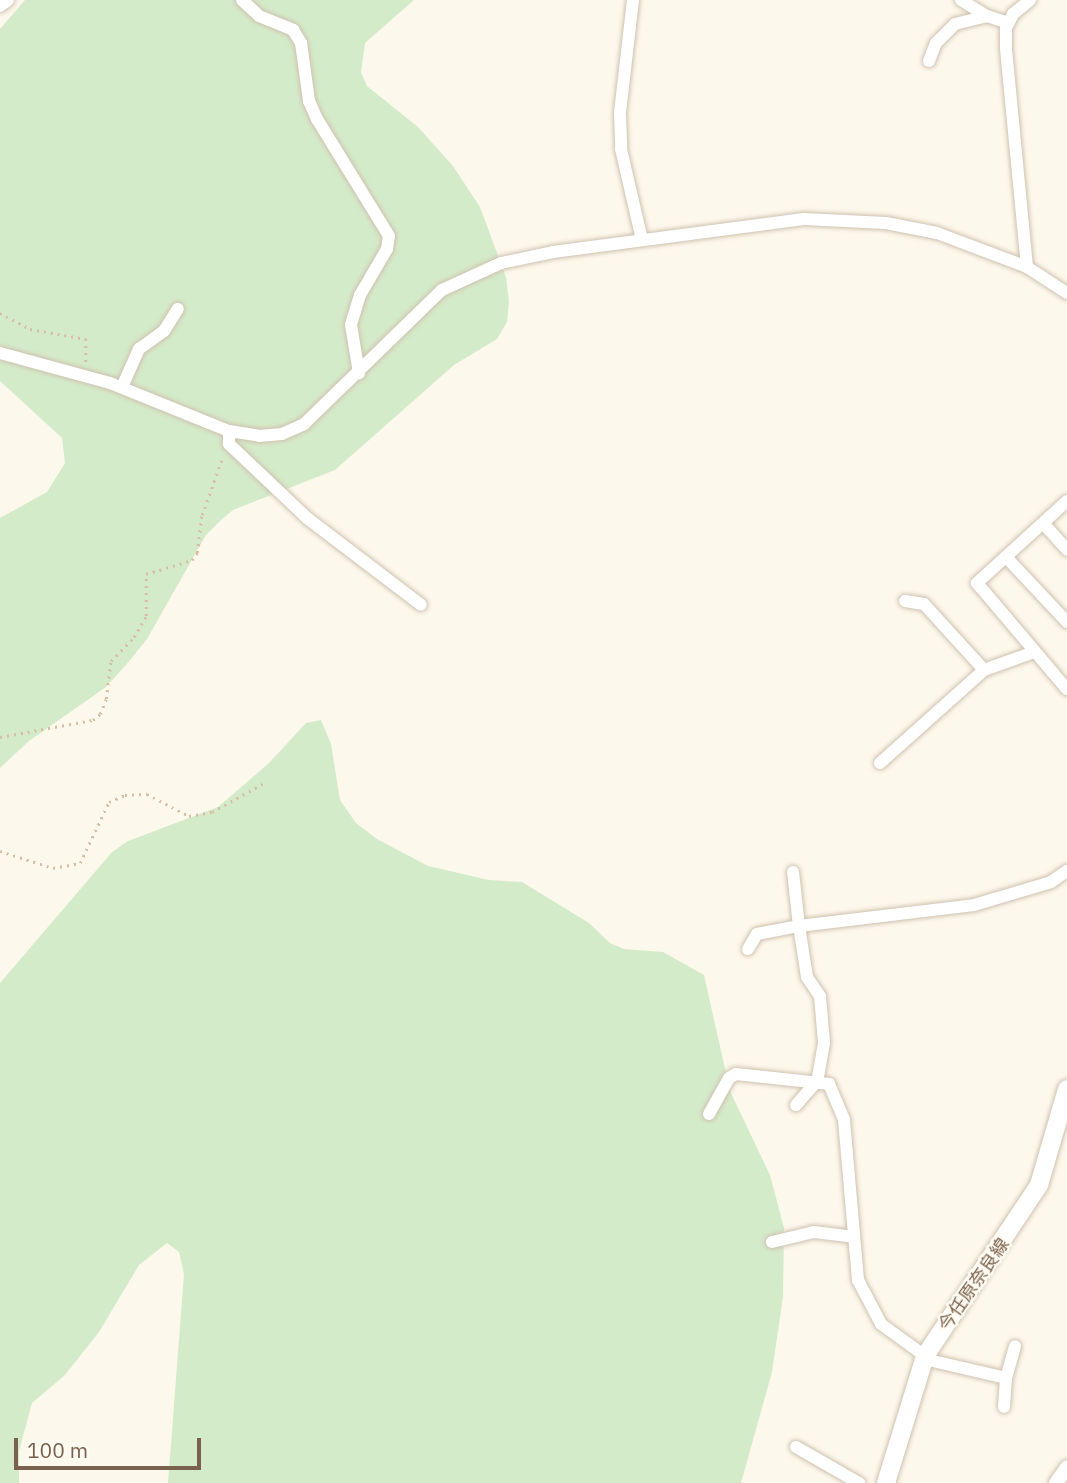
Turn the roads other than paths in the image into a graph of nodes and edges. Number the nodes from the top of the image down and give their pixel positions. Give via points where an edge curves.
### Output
1 (8, 0) edge
2 (242, 0) edge
3 (633, 0) edge
4 (961, 0) edge
5 (1030, 0) edge
6 (0, 6) edge
7 (987, 16) junction
8 (1009, 23) junction
9 (929, 61) dead end
10 (642, 240) junction
11 (1027, 267) junction
12 (1067, 293) edge
13 (178, 309) dead end
14 (0, 353) edge
15 (359, 373) junction
16 (122, 387) junction
17 (229, 437) junction
18 (1067, 501) edge
19 (1043, 523) junction
20 (1067, 550) edge
21 (1006, 557) junction
22 (905, 601) dead end
23 (421, 605) dead end
24 (1067, 622) edge
25 (1034, 652) junction
26 (984, 670) junction
27 (1067, 690) edge
28 (880, 763) dead end
29 (1067, 871) edge
30 (793, 872) dead end
31 (799, 926) junction
32 (748, 949) dead end
33 (817, 1081) junction
34 (1067, 1090) edge
35 (796, 1105) dead end
36 (709, 1114) dead end
37 (852, 1237) junction
38 (772, 1242) dead end
39 (1015, 1346) dead end
40 (924, 1358) junction
41 (1006, 1378) junction
42 (1004, 1407) dead end
43 (796, 1447) dead end
44 (1067, 1467) edge
45 (859, 1483) edge
46 (886, 1483) edge
47 (1056, 1483) edge

1 - 6 street
2 - 15 street via 259,16 293,30 301,43 309,101 317,119 389,236 387,249 360,295 351,325
3 - 10 street via 621,137
4 - 7 street
5 - 8 street
7 - 8 street
7 - 9 street via 944,31
8 - 11 street via 1006,47
10 - 11 street via 804,219 886,223 937,233
10 - 15 street via 501,262 466,278 423,306
11 - 12 street
13 - 16 street via 164,331 139,349
14 - 16 street
15 - 17 street via 304,424 282,434
16 - 17 street
17 - 23 street via 307,518
18 - 19 street
19 - 20 street
19 - 21 street
21 - 24 street
21 - 25 street via 977,583 978,590
22 - 26 street via 924,604
25 - 26 street
25 - 27 street
26 - 28 street
29 - 31 street via 1051,883 974,905
30 - 31 street
31 - 32 street via 757,934
31 - 33 street via 807,977 820,996 824,1043
33 - 35 street
33 - 36 street via 736,1074 729,1078
33 - 37 street via 830,1084 844,1119
34 - 40 main road, 今任原奈良線 via 1039,1185
37 - 38 street via 814,1232
37 - 40 street via 858,1280 871,1310 881,1324
39 - 41 street
40 - 41 street
40 - 46 main road, 今任原奈良線
41 - 42 street
43 - 45 street
44 - 47 street

